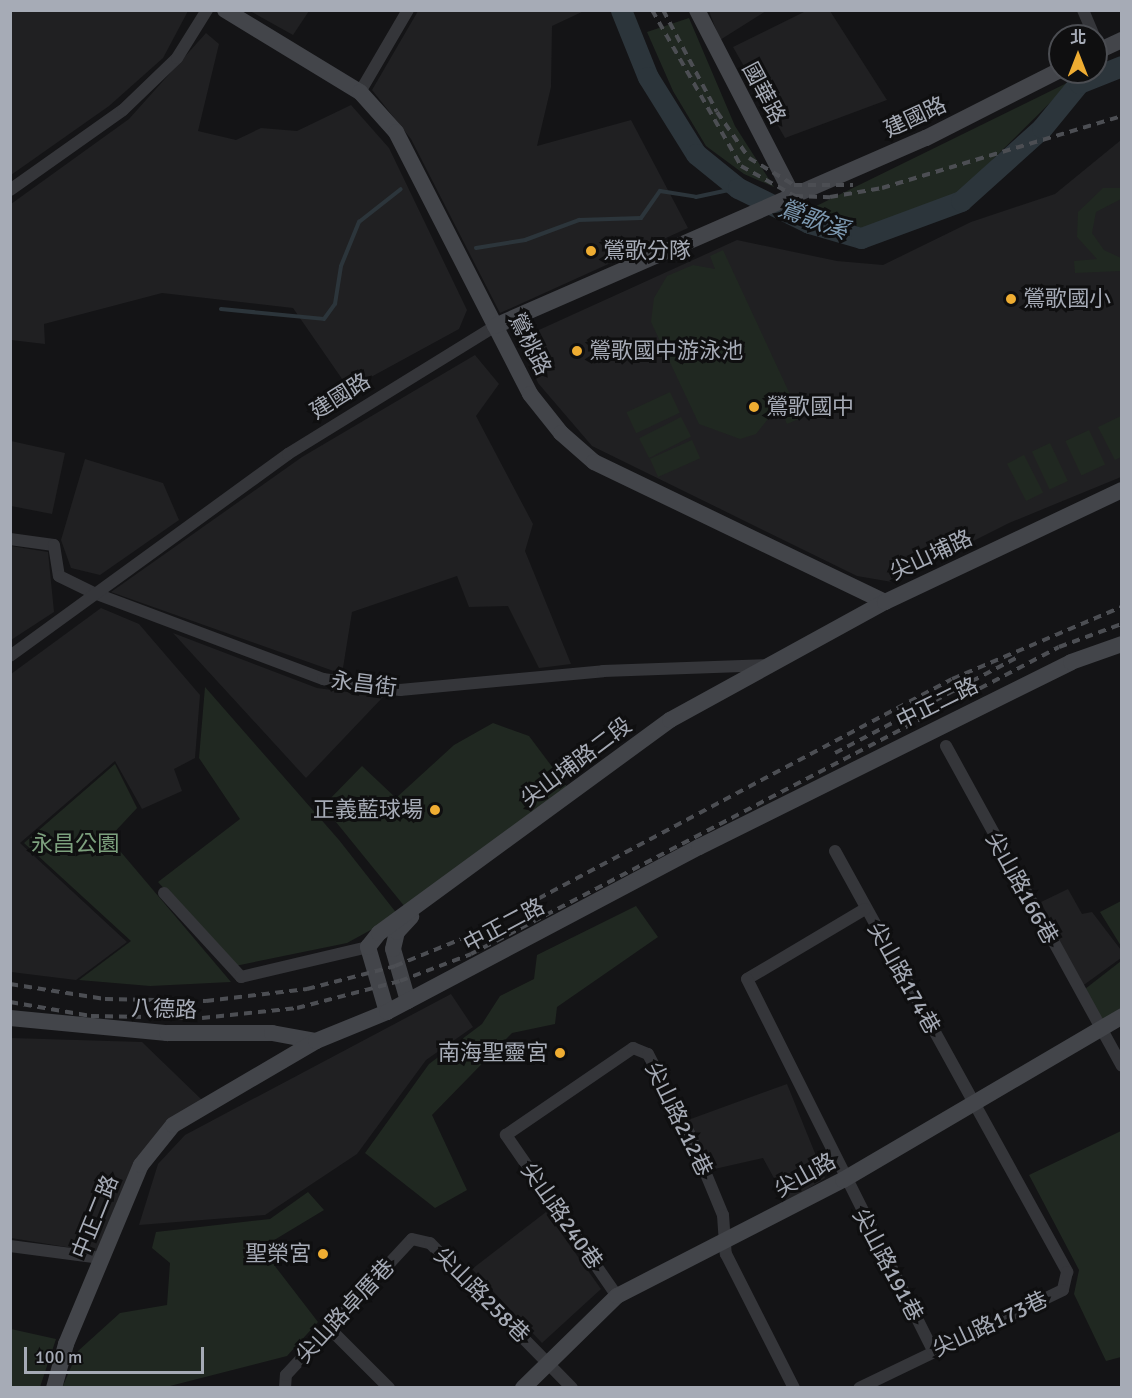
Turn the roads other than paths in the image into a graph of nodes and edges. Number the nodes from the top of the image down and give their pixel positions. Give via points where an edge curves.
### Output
1 (207, 10) edge
2 (225, 10) edge
3 (408, 10) edge
4 (698, 10) edge
5 (1083, 10) edge
6 (1089, 24) edge
7 (1048, 76) edge
8 (360, 92) junction
9 (10, 190) edge
10 (790, 197) junction
11 (495, 326) junction
12 (1122, 490) edge
13 (10, 539) edge
14 (94, 593) junction
15 (885, 602) junction
16 (1122, 644) edge
17 (10, 656) edge
18 (763, 665) junction
19 (946, 746) dead end
20 (835, 851) dead end
21 (164, 893) dead end
22 (422, 905) junction
23 (866, 909) junction
24 (368, 947) junction
25 (408, 1002) junction
26 (387, 1012) junction
27 (1122, 1016) edge
28 (10, 1017) edge
29 (1100, 1029) junction
30 (316, 1041) junction
31 (1122, 1066) edge
32 (567, 1093) joint
33 (974, 1104) junction
34 (843, 1180) junction
35 (412, 1239) joint
36 (727, 1242) junction
37 (10, 1246) edge
38 (101, 1258) junction
39 (617, 1296) junction
40 (329, 1328) junction
41 (933, 1350) junction
42 (547, 1361) junction
43 (54, 1388) edge
44 (285, 1388) edge
45 (389, 1388) edge
46 (523, 1388) edge
47 (573, 1388) edge
48 (794, 1388) edge
49 (859, 1388) edge

1 - 9 street via 177,58 123,111
2 - 8 street, 鶯桃路
3 - 8 street
4 - 10 street, 國華路
5 - 6 street
7 - 10 street, 建國路
8 - 11 street, 鶯桃路 via 396,132
10 - 11 street, 建國路
11 - 14 street, 建國路 via 288,454
11 - 15 street, 鶯桃路 via 530,394 594,462
12 - 15 street, 尖山埔路
13 - 14 street, 永昌街 via 54,545 59,576
14 - 17 street, 建國路
14 - 18 street, 永昌街 via 323,680 400,690 603,671
15 - 18 street, 尖山埔路
16 - 25 street, 中正二路 via 1071,662 699,847
18 - 22 street, 尖山埔路二段 via 670,720
19 - 29 street, 尖山路166巷
20 - 23 street, 尖山路174巷
21 - 24 street via 241,976
22 - 24 street via 379,933
22 - 25 street via 398,932 393,949
23 - 33 street, 尖山路174巷
23 - 34 street, 尖山路191巷 via 747,979
24 - 26 street
25 - 26 street, 中正二路
26 - 30 street, 中正二路
27 - 29 street, 尖山路
28 - 30 street, 八德路 via 167,1033 272,1033
29 - 31 street, 尖山路166巷
29 - 33 street, 尖山路
30 - 38 street, 中正二路 via 173,1125 141,1165
32 - 36 street, 尖山路212巷 via 633,1048 648,1054 689,1133 723,1215
32 - 39 street, 尖山路240巷 via 506,1135
33 - 34 street, 尖山路
33 - 41 street, 尖山路173巷 via 1067,1272 1063,1290
34 - 36 street, 尖山路
34 - 41 street, 尖山路191巷
35 - 40 street, 尖山路卓厝巷
35 - 42 street, 尖山路258巷 via 430,1243
36 - 39 street, 尖山路
36 - 48 street via 726,1254
37 - 38 street
38 - 43 street, 中正二路
39 - 42 street, 尖山路
40 - 44 street, 尖山路卓厝巷 via 286,1375
40 - 45 street
41 - 49 street, 尖山路173巷
42 - 46 street, 尖山路
42 - 47 street, 尖山路258巷

